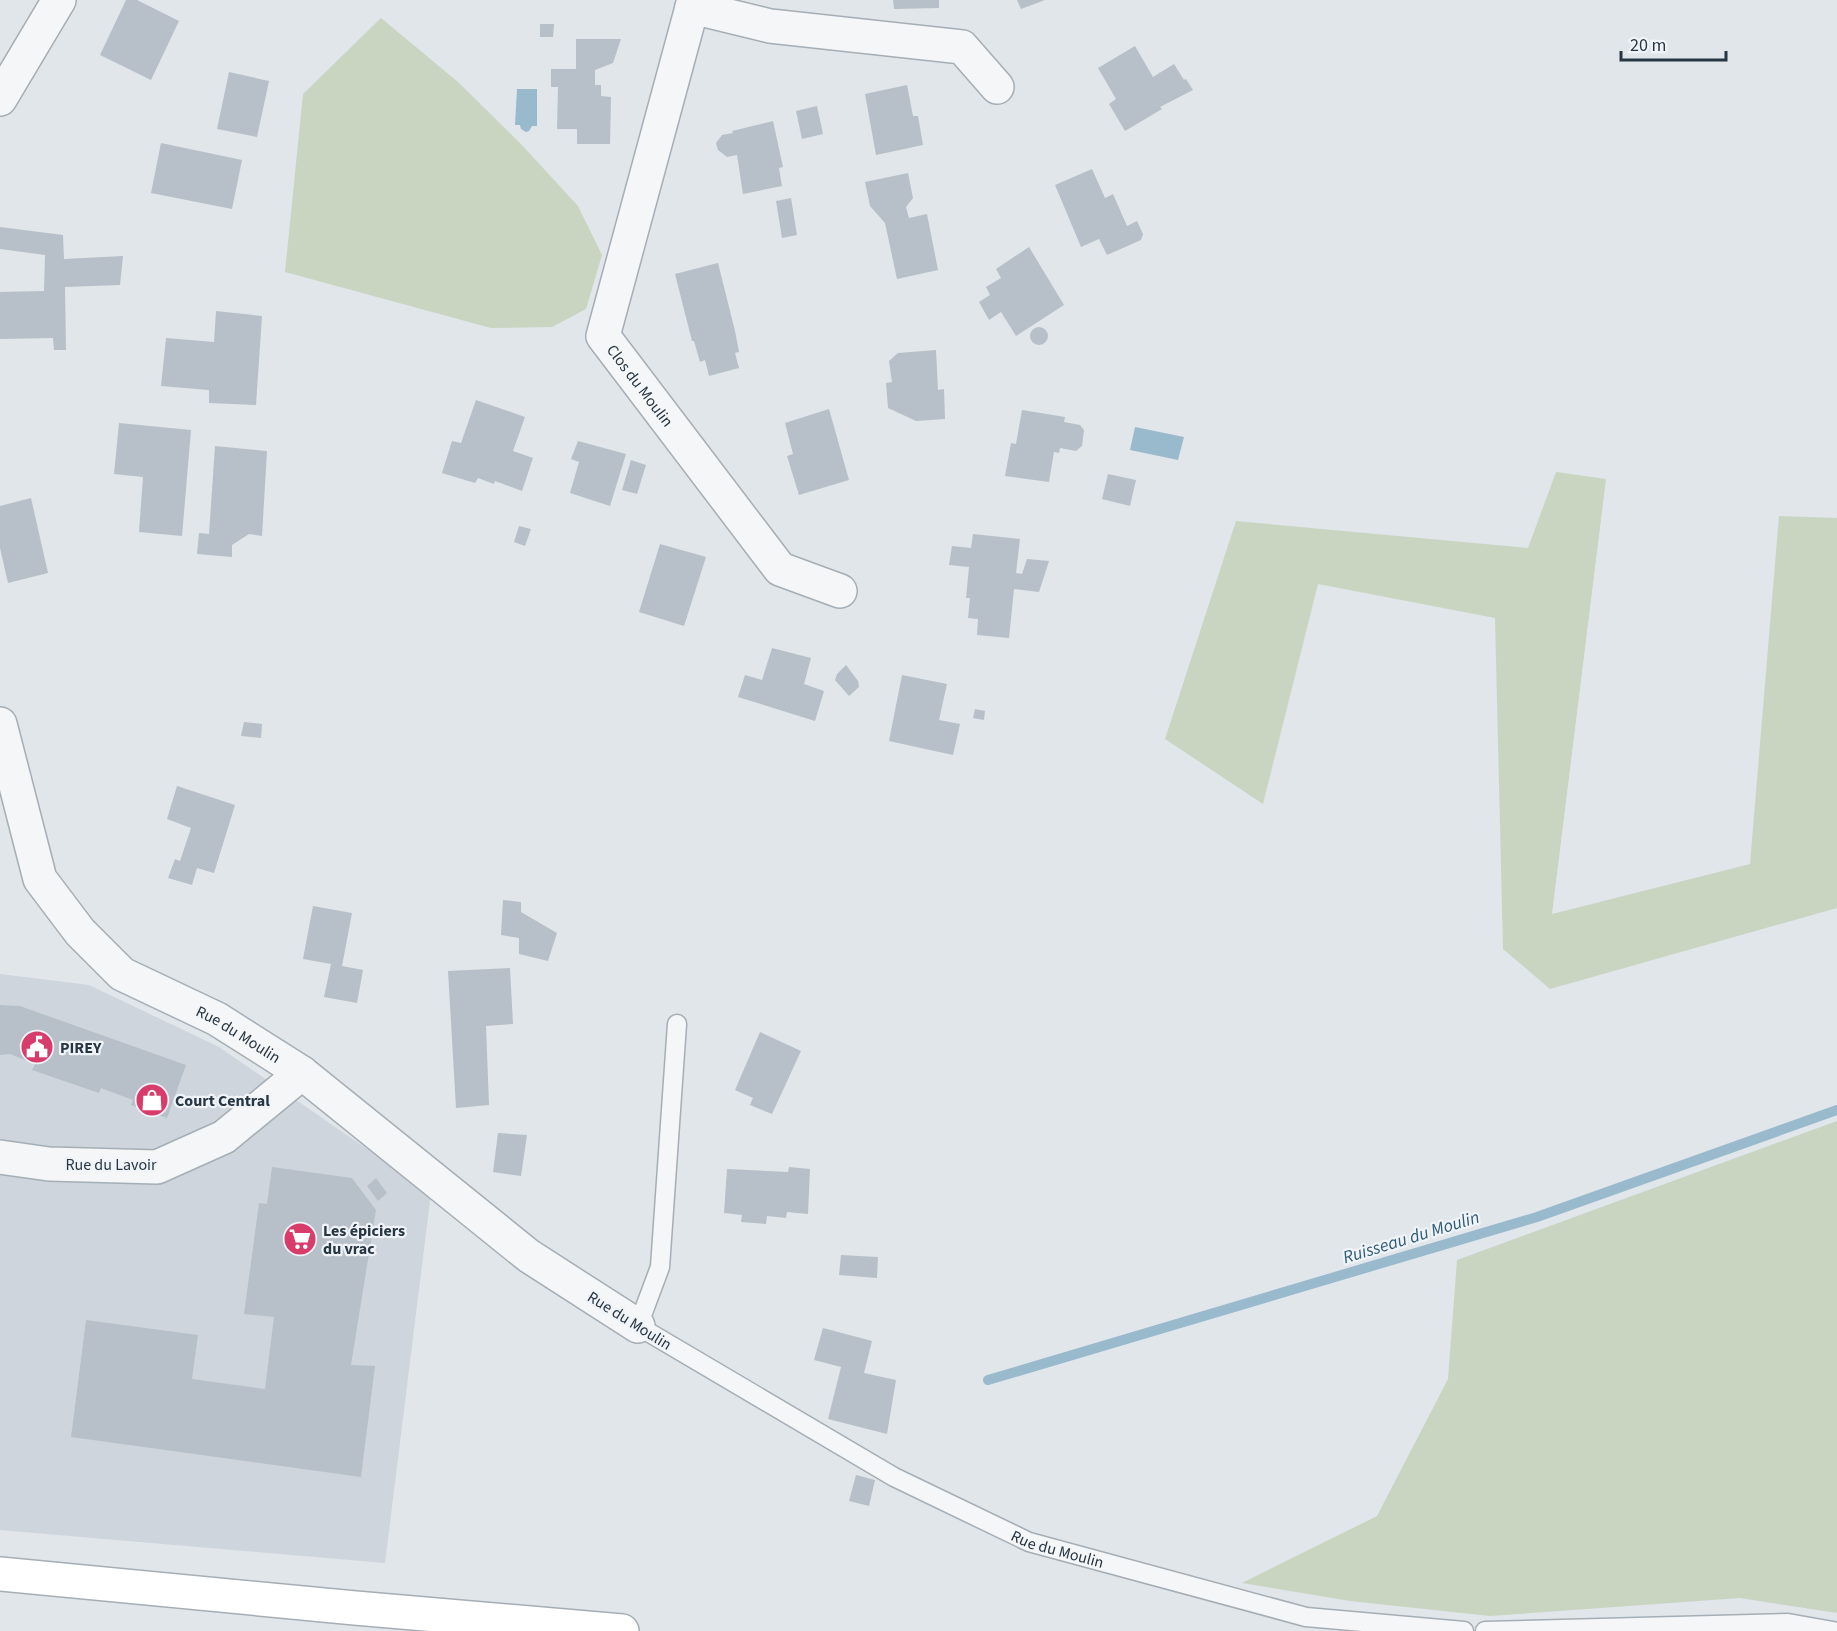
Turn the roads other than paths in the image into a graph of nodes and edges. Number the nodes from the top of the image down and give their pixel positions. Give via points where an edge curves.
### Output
1 (59, 0) edge
2 (693, 4) edge
3 (997, 87) dead end
4 (0, 99) edge
5 (840, 591) dead end
6 (0, 724) edge
7 (677, 1024) dead end
8 (302, 1073) junction
9 (0, 1157) edge
10 (638, 1326) junction
11 (0, 1574) edge
12 (622, 1631) edge
13 (1464, 1631) edge
14 (1485, 1631) edge
15 (1833, 1631) edge

1 - 4 street
2 - 3 street, Clos du Moulin via 770,26 962,47
2 - 5 street, Clos du Moulin via 603,336 780,569
6 - 8 street, Rue du Moulin via 40,879 80,932 122,974 217,1019
7 - 10 lane via 660,1267
8 - 9 street, Rue du Lavoir via 224,1137 157,1167 49,1164
8 - 10 street, Rue du Moulin via 529,1256
10 - 13 lane, Rue du Moulin via 894,1477 1029,1542 1306,1617
11 - 12 main road
14 - 15 lane via 1788,1623

